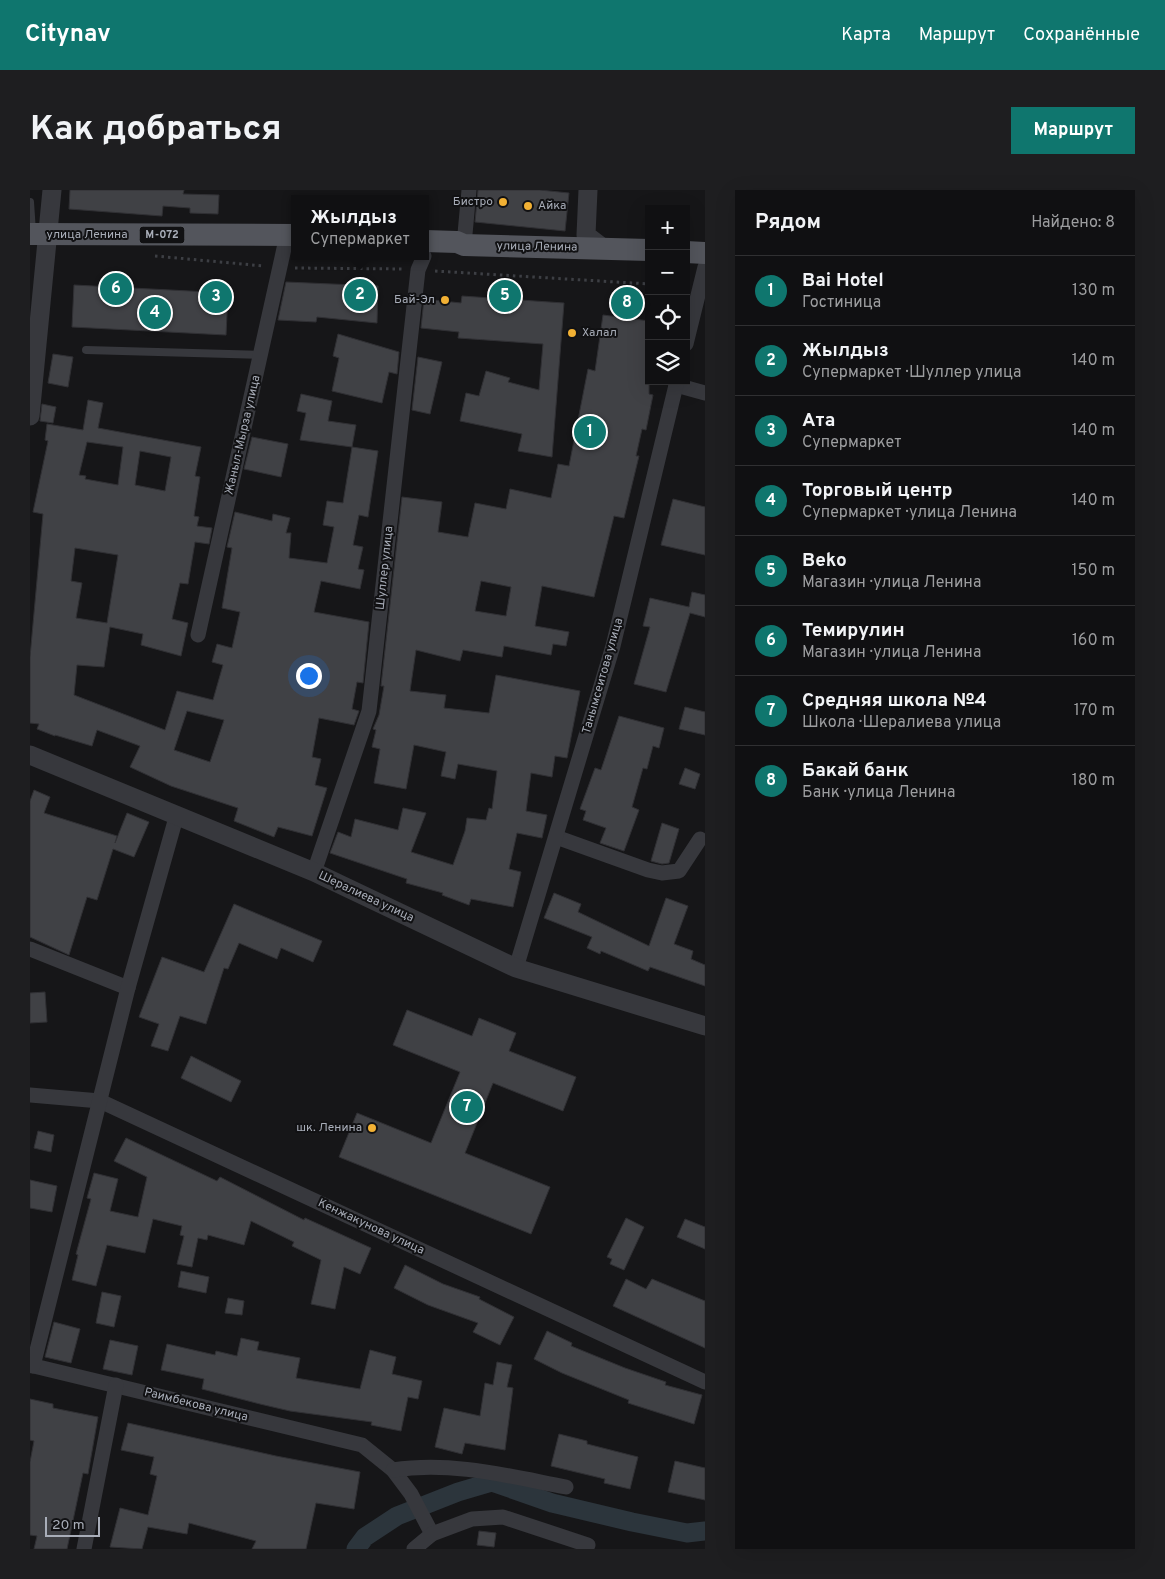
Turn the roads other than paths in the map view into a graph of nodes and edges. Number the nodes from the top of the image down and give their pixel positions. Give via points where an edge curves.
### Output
1 (52, 190) edge
2 (469, 190) edge
3 (588, 190) edge
4 (30, 202) edge
5 (37, 235) edge
6 (291, 235) edge
7 (464, 245) junction
8 (603, 248) junction
9 (645, 250) edge
10 (429, 252) edge
11 (690, 252) edge
12 (705, 253) edge
13 (424, 260) edge
14 (705, 267) edge
15 (687, 340) edge
16 (86, 350) dead end
17 (261, 355) junction
18 (677, 385) edge
19 (683, 385) edge
20 (705, 393) edge
21 (30, 416) edge
22 (198, 635) dead end
23 (30, 755) edge
24 (177, 814) junction
25 (556, 837) junction
26 (700, 839) dead end
27 (314, 872) junction
28 (30, 949) edge
29 (516, 968) junction
30 (128, 988) junction
31 (705, 1026) edge
32 (30, 1095) edge
33 (100, 1101) junction
34 (31, 1366) edge
35 (705, 1382) edge
36 (116, 1385) junction
37 (393, 1470) junction
38 (566, 1487) dead end
39 (432, 1534) junction
40 (588, 1545) dead end
41 (84, 1549) edge
42 (414, 1549) edge

1 - 5 street
2 - 7 street
3 - 8 street via 586,235
4 - 5 lane
5 - 6 main road, улица Ленина / М-072
5 - 21 street
6 - 17 street, Жаныл-Мырза улица via 280,268
7 - 8 main road, улица Ленина
7 - 10 main road, улица Ленина via 458,242
8 - 9 main road, улица Ленина
11 - 12 main road
13 - 27 street, Шуллер улица via 369,711
14 - 15 street
16 - 17 lane
17 - 22 street, Жаныл-Мырза улица
18 - 25 street, Танымсеитова улица via 613,646
19 - 20 street
23 - 24 street, Шералиева улица
24 - 27 street, Шералиева улица
24 - 30 street
25 - 26 street via 662,873 679,872
25 - 29 street, Танымсеитова улица
27 - 29 street, Шералиева улица
28 - 30 street
29 - 31 street, Шералиева улица
30 - 33 street
32 - 33 street, Кенжакунова улица
33 - 34 street
33 - 35 street, Кенжакунова улица
34 - 36 street, Раимбекова улица
36 - 37 street, Раимбекова улица via 362,1445
36 - 41 street
37 - 38 street via 416,1466 473,1468
37 - 39 street via 411,1494
39 - 40 street via 472,1519 503,1516
39 - 42 street

